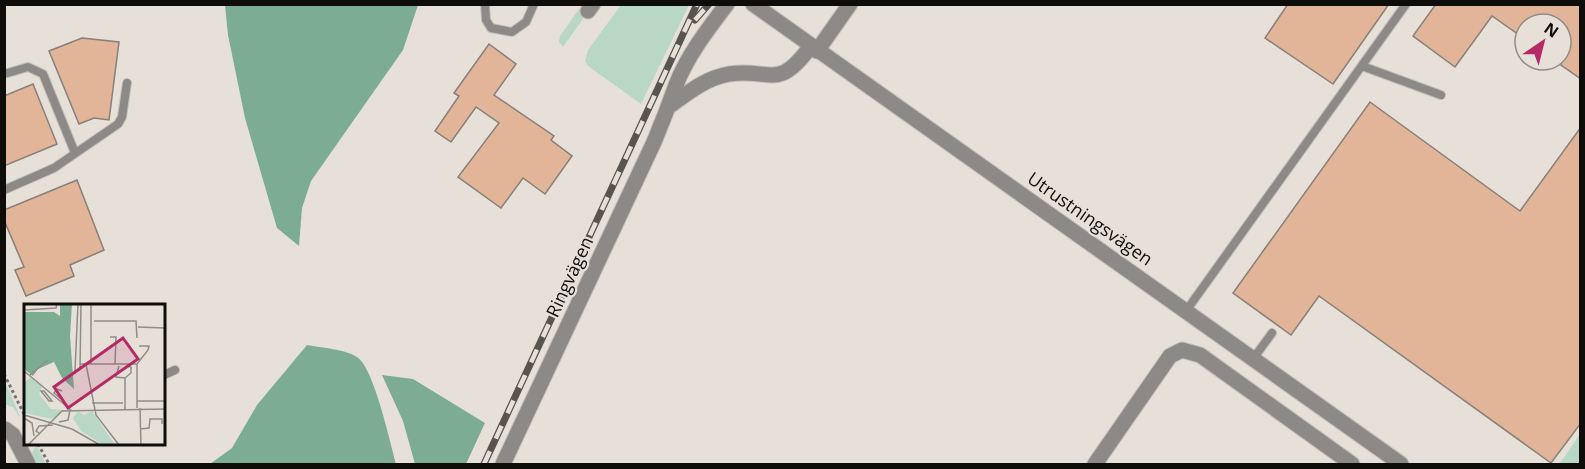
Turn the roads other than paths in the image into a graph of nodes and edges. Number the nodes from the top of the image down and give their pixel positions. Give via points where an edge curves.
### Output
1 (485, 4) edge
2 (534, 4) edge
3 (727, 4) edge
4 (850, 4) edge
5 (1406, 4) edge
6 (754, 5) edge
7 (814, 49) junction
8 (1362, 66) junction
9 (4, 74) edge
10 (127, 83) dead end
11 (1441, 95) dead end
12 (671, 105) junction
13 (75, 153) junction
14 (4, 190) edge
15 (1186, 311) junction
16 (1272, 333) dead end
17 (1253, 359) junction
18 (176, 370) dead end
19 (165, 375) edge
20 (12, 431) edge
21 (16, 465) edge
22 (28, 465) edge
23 (503, 465) edge
24 (1095, 465) edge
25 (1352, 465) edge
26 (1401, 465) edge

1 - 2 lane via 491,28 512,32 526,22
3 - 12 street, Ringvägen via 687,63
4 - 7 street, Ringvägen
5 - 8 lane
6 - 7 street, Utrustningsvägen
7 - 12 street, Ringvägen via 782,74 729,74 702,83
7 - 15 street, Utrustningsvägen
8 - 11 lane
8 - 15 lane
9 - 13 lane via 28,66 44,74
10 - 13 lane via 118,124
12 - 23 street, Ringvägen
13 - 14 lane via 54,168
15 - 17 street, Utrustningsvägen
16 - 17 lane
17 - 26 street, Utrustningsvägen
18 - 19 lane
20 - 21 street
20 - 22 street
24 - 25 street via 1170,356 1182,350 1200,355

